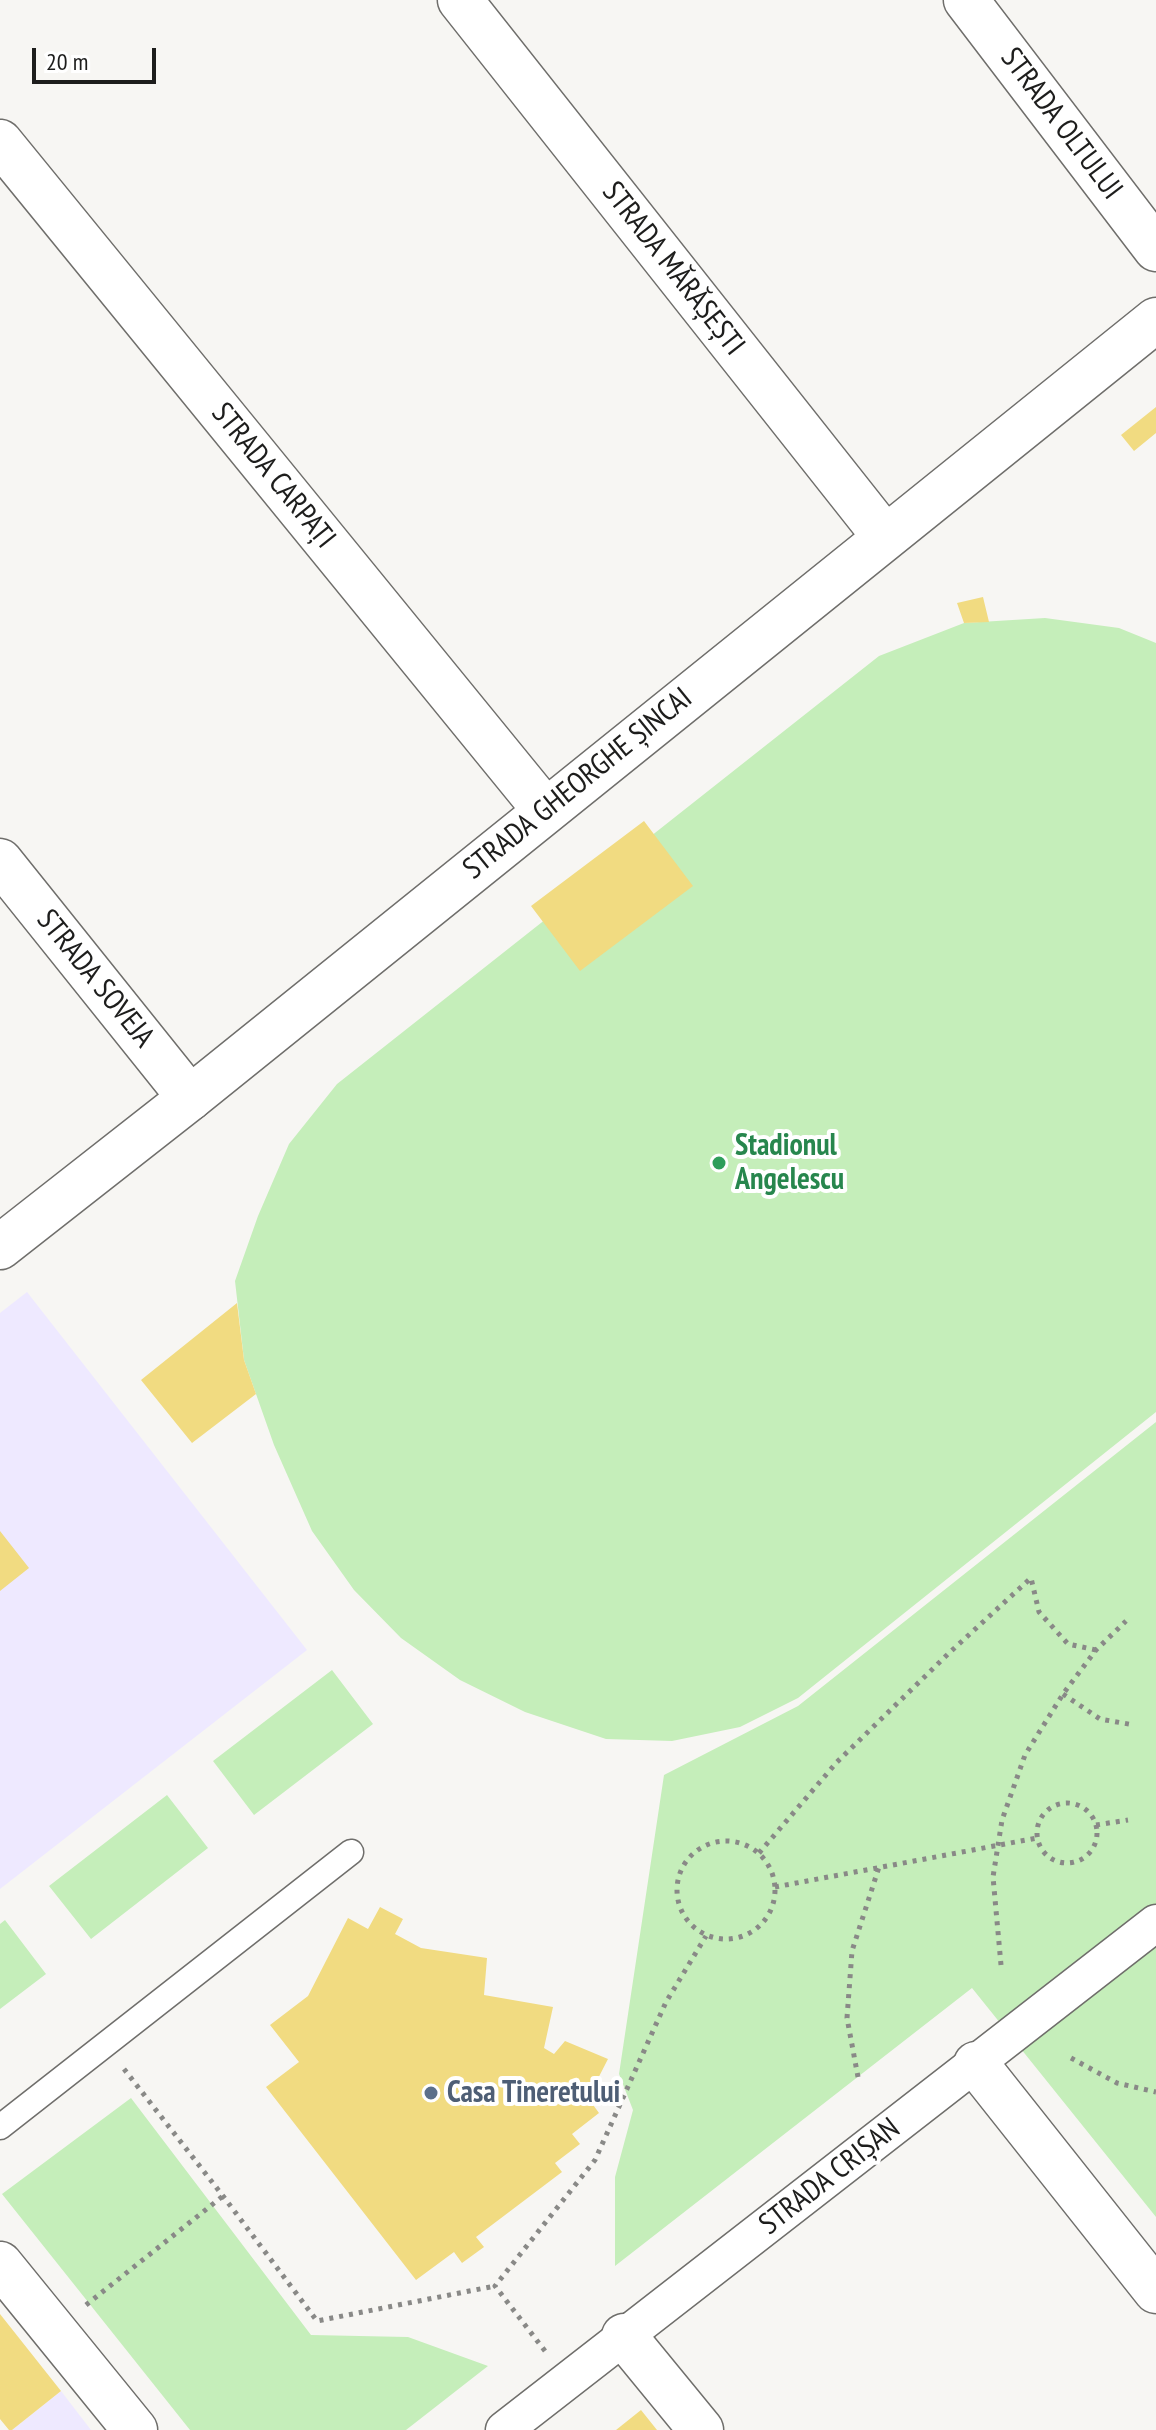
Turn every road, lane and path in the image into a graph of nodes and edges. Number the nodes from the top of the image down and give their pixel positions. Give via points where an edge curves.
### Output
1 (460, 0) edge
2 (966, 0) edge
3 (0, 142) edge
4 (1156, 249) edge
5 (1156, 320) edge
6 (885, 537) junction
7 (545, 810) junction
8 (0, 861) edge
9 (190, 1098) junction
10 (0, 1247) edge
11 (1126, 1621) dead end
12 (1096, 1650) junction
13 (1063, 1694) junction
14 (1134, 1725) dead end
15 (1128, 1820) dead end
16 (1096, 1825) junction
17 (1037, 1838) junction
18 (998, 1846) junction
19 (351, 1852) dead end
20 (759, 1853) junction
21 (879, 1867) junction
22 (775, 1887) junction
23 (1156, 1923) edge
24 (706, 1936) junction
25 (1001, 1965) dead end
26 (105, 2046) junction
27 (1071, 2058) dead end
28 (976, 2064) junction
29 (858, 2077) dead end
30 (1156, 2092) edge
31 (0, 2127) edge
32 (223, 2196) junction
33 (0, 2264) edge
34 (495, 2286) junction
35 (1156, 2291) edge
36 (53, 2330) junction
37 (624, 2336) junction
38 (568, 2380) junction
39 (135, 2430) edge
40 (504, 2430) edge
41 (701, 2430) edge

1 - 6 street, STRADA MĂRĂȘEȘTI
2 - 4 street, STRADA OLTULUI
3 - 7 street, STRADA CARPAȚI
5 - 6 street, STRADA GHEORGHE ȘINCAI
6 - 7 street, STRADA GHEORGHE ȘINCAI
7 - 9 street, STRADA GHEORGHE ȘINCAI
8 - 9 street, STRADA SOVEJA
9 - 10 street, STRADA GHEORGHE ȘINCAI
11 - 12 path
12 - 13 path
12 - 20 path via 1068,1644 1039,1612 1031,1578 837,1762
13 - 14 path via 1100,1719
13 - 18 path via 1025,1755
15 - 16 path
16 - 17 path via 1085,1808 1066,1802 1047,1810
16 - 17 path via 1095,1845 1073,1862 1055,1860
17 - 18 path
18 - 21 path
18 - 25 path via 993,1877
19 - 26 lane
20 - 22 path
20 - 24 path via 731,1840 715,1841 688,1857 676,1885 678,1901 693,1928
21 - 22 path
21 - 29 path via 852,1951 847,2018
22 - 24 path via 767,1919 754,1931 723,1940
23 - 28 street, STRADA CRIȘAN
24 - 34 path via 666,2002 595,2160
26 - 31 lane
26 - 32 path
27 - 30 path via 1117,2083
28 - 35 street
28 - 37 street, STRADA CRIȘAN
32 - 34 path via 317,2321
32 - 36 path
33 - 36 street
34 - 38 path
36 - 39 street
37 - 38 street, STRADA CRIȘAN
37 - 41 street
38 - 40 street, STRADA CRIȘAN

